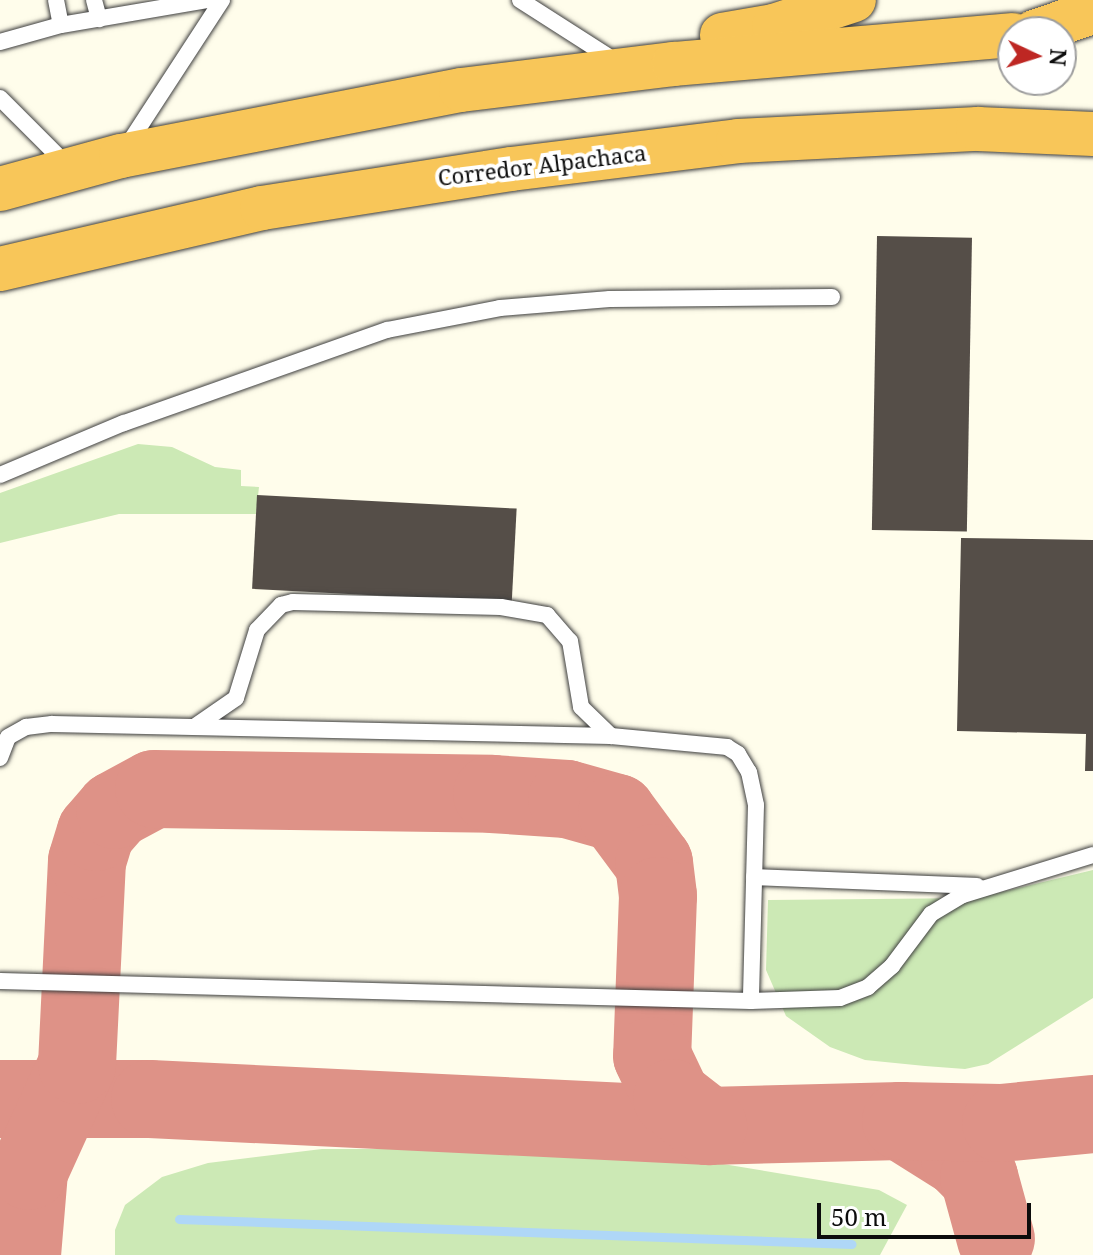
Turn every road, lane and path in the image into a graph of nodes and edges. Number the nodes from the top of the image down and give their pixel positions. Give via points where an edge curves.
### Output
1 (56, 0) edge
2 (94, 0) edge
3 (207, 0) edge
4 (222, 0) edge
5 (520, 0) edge
6 (854, 0) edge
7 (177, 3) edge
8 (99, 19) junction
9 (61, 25) junction
10 (997, 36) edge
11 (0, 42) edge
12 (674, 64) junction
13 (629, 69) junction
14 (0, 98) edge
15 (1093, 134) edge
16 (121, 156) junction
17 (72, 170) junction
18 (0, 189) edge
19 (0, 269) edge
20 (832, 297) dead end
21 (0, 475) edge
22 (194, 727) junction
23 (611, 736) junction
24 (0, 758) edge
25 (1093, 855) edge
26 (754, 877) junction
27 (980, 886) junction
28 (0, 981) edge
29 (751, 1001) junction

1 - 9 lane
2 - 8 lane
3 - 7 lane
4 - 16 lane
5 - 13 lane
6 - 12 highway via 774,26 696,40
7 - 8 lane
8 - 9 lane
9 - 11 lane
10 - 12 highway
12 - 13 highway
13 - 16 highway via 461,90
14 - 17 lane
15 - 19 highway, Corredor Alpachaca via 978,129 738,141 526,167 262,208
16 - 17 highway
17 - 18 highway
20 - 21 lane via 610,299 500,308 387,330 124,423
22 - 23 lane
22 - 23 lane via 236,698 257,630 281,605 373,603 525,608 547,615 570,641 581,707
22 - 24 lane via 26,727 8,737
23 - 26 lane via 708,742 738,754 754,786
25 - 27 lane
26 - 27 lane
26 - 29 lane
27 - 29 lane via 931,914 892,966 868,987 840,998
28 - 29 lane

